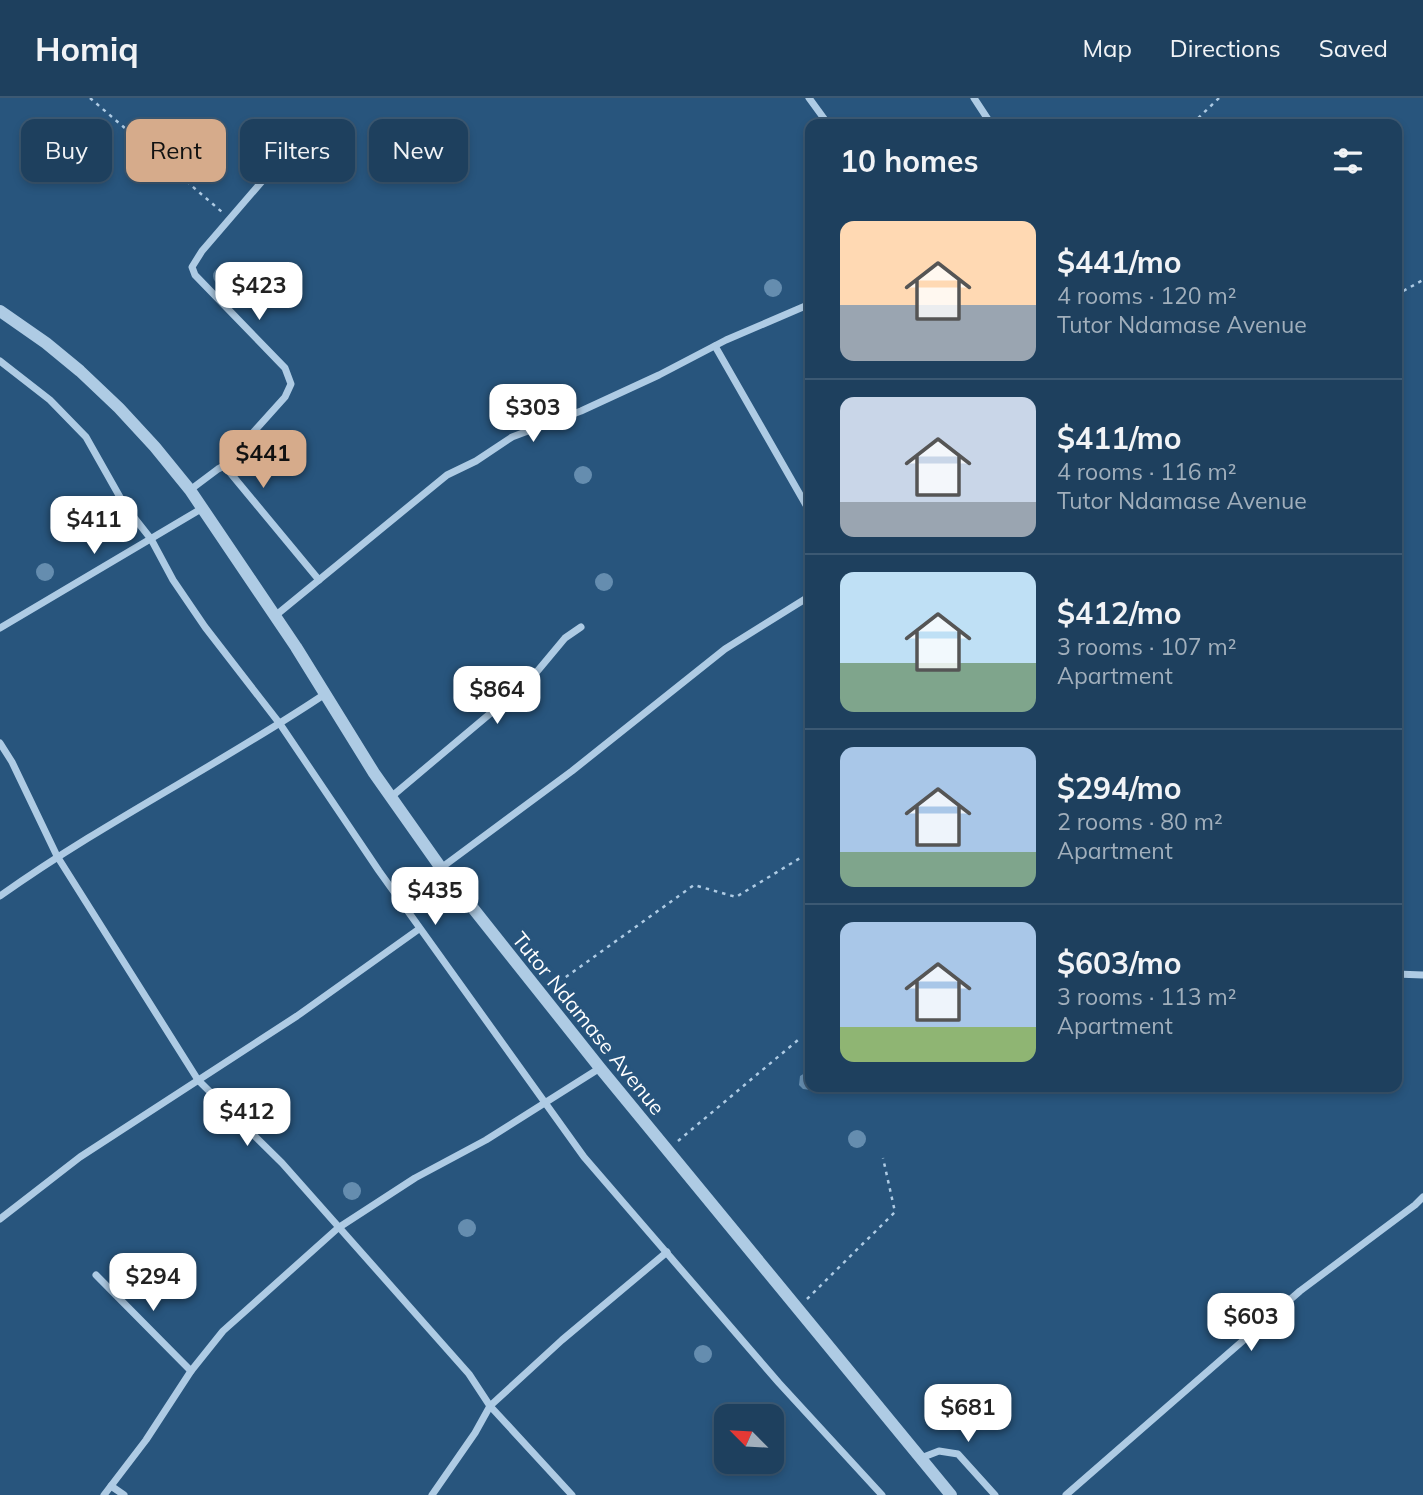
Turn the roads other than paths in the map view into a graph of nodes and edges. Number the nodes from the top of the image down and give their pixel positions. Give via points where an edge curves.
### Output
1 (809, 98) edge
2 (974, 98) edge
3 (824, 119) edge
4 (988, 119) edge
5 (261, 182) edge
6 (805, 306) edge
7 (0, 311) edge
8 (715, 346) junction
9 (0, 361) edge
10 (222, 467) junction
11 (190, 491) junction
12 (805, 503) edge
13 (201, 509) junction
14 (151, 538) junction
15 (319, 580) junction
16 (805, 599) edge
17 (275, 615) junction
18 (0, 628) edge
19 (581, 628) dead end
20 (325, 694) junction
21 (280, 724) junction
22 (0, 743) edge
23 (391, 797) junction
24 (57, 856) junction
25 (441, 868) junction
26 (0, 896) edge
27 (419, 929) junction
28 (1402, 974) edge
29 (1423, 975) edge
30 (600, 1068) junction
31 (198, 1080) junction
32 (545, 1103) junction
33 (1423, 1197) edge
34 (0, 1219) edge
35 (338, 1228) junction
36 (667, 1252) junction
37 (96, 1275) dead end
38 (191, 1371) junction
39 (491, 1406) junction
40 (921, 1458) junction
41 (111, 1486) junction
42 (104, 1495) edge
43 (124, 1495) edge
44 (432, 1495) edge
45 (572, 1495) edge
46 (882, 1495) edge
47 (951, 1495) edge
48 (995, 1495) edge
49 (1066, 1495) edge

1 - 3 street
2 - 4 street
5 - 10 street via 194,261 193,271 285,368 291,384 285,397
6 - 8 street
7 - 11 street, Tutor Ndamase Avenue via 46,343 119,408
8 - 12 street
8 - 15 street via 512,437 447,475
9 - 14 street via 50,400 86,437 125,506
10 - 11 street
10 - 15 street
11 - 13 street, Tutor Ndamase Avenue
13 - 14 street
13 - 17 street, Tutor Ndamase Avenue
14 - 18 street
14 - 21 street via 205,627
15 - 17 street
16 - 25 street via 725,649
17 - 20 street, Tutor Ndamase Avenue
19 - 23 street via 565,638 530,680
20 - 21 street
20 - 23 street, Tutor Ndamase Avenue
21 - 24 street
21 - 27 street
22 - 24 street
23 - 25 street, Tutor Ndamase Avenue
24 - 26 street
24 - 31 street
25 - 30 street, Tutor Ndamase Avenue
27 - 31 street
27 - 32 street
28 - 29 street
30 - 32 street
30 - 40 street, Tutor Ndamase Avenue
31 - 34 street via 80,1157
31 - 35 street via 282,1163
32 - 35 street
32 - 36 street via 584,1157
33 - 49 street via 1300,1291
35 - 38 street via 223,1331
35 - 39 street
36 - 39 street
36 - 46 street
37 - 38 street
38 - 41 street
39 - 44 street
39 - 45 street
40 - 47 street, Tutor Ndamase Avenue
40 - 48 street via 939,1451 958,1454
41 - 42 street
41 - 43 street

